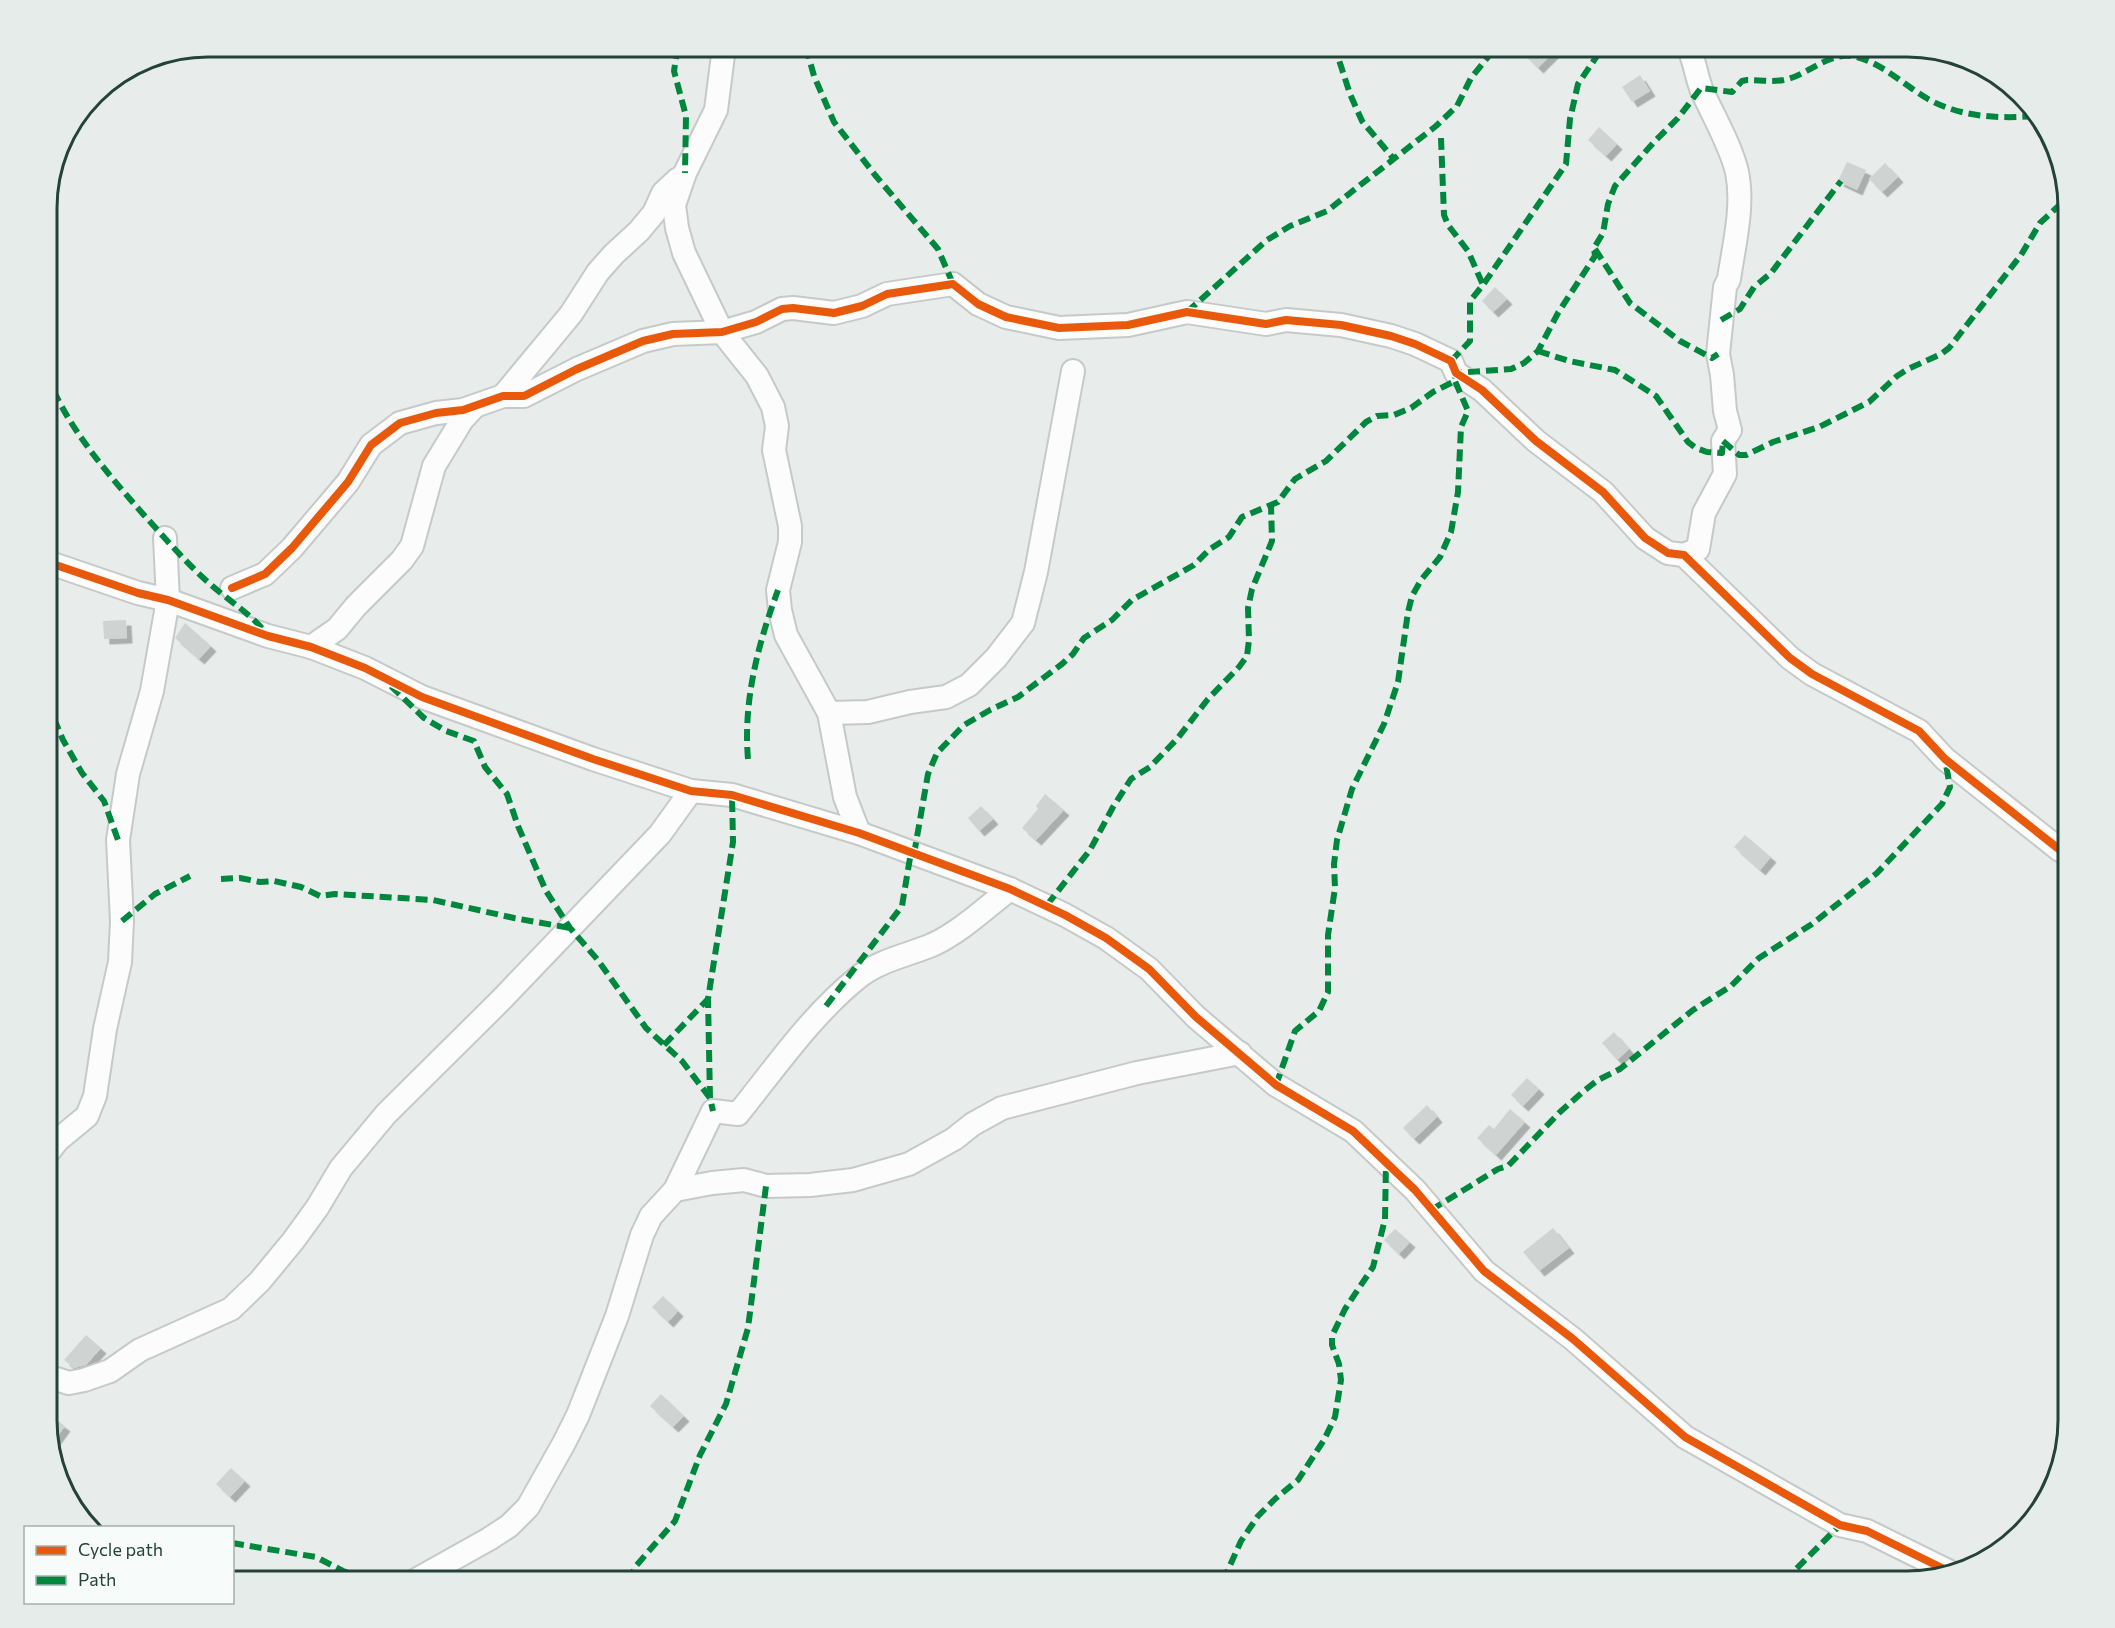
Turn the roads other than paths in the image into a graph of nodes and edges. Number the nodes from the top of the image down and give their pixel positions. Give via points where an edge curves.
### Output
1 (723, 57) edge
2 (1693, 57) edge
3 (685, 173) junction
4 (722, 332) junction
5 (1073, 371) dead end
6 (502, 396) junction
7 (474, 407) junction
8 (165, 538) dead end
9 (1684, 555) junction
10 (57, 565) edge
11 (232, 588) dead end
12 (168, 600) junction
13 (311, 647) junction
14 (829, 713) junction
15 (691, 791) junction
16 (859, 833) junction
17 (2058, 848) edge
18 (1010, 889) junction
19 (1240, 1053) junction
20 (57, 1141) edge
21 (675, 1190) junction
22 (57, 1379) edge
23 (1940, 1567) edge
24 (432, 1571) edge

1 - 3 street via 716,110
2 - 9 street via 1701,88 1737,171 1739,192 1718,354 1730,430 1723,441 1725,474 1704,513 1698,549
3 - 4 street via 674,205 677,228 689,264
3 - 6 street via 663,194 639,231 598,272 571,314
4 - 6 street via 673,334 643,341 524,396
4 - 9 street via 782,309 834,313 887,294 953,284 978,304 1006,317 1059,328 1128,325 1187,312 1266,324 1286,320 1341,325 1391,336 1451,361 1456,373 1482,390 1536,441 1603,492 1645,538 1668,553
4 - 14 street via 757,376 773,407 777,426 774,450 790,526 778,590 780,610 786,635
5 - 14 street via 1023,622 996,658 969,684 946,697 868,712
6 - 7 street
7 - 11 street via 400,423 371,445 348,482 292,548 265,574
7 - 13 street via 434,466 412,546 337,629
8 - 12 street
9 - 17 street via 1791,658 1812,674 1918,731 1945,759
10 - 12 street
12 - 13 street
12 - 20 street via 152,691 128,774 118,840 120,962 95,1096 87,1116
13 - 15 street via 365,668 422,697
14 - 16 street via 843,789
15 - 16 street via 732,795
15 - 22 street via 660,834 386,1114 341,1168 293,1241 231,1309 140,1350 110,1371 69,1383
16 - 18 street
18 - 19 street via 1106,938 1149,969 1196,1017
18 - 21 street via 934,944 862,975 827,1005 738,1114 712,1111
19 - 21 street via 1137,1072 1002,1108 909,1164 854,1180 766,1186 744,1180
19 - 23 street via 1276,1085 1353,1131 1414,1190 1484,1271 1572,1339 1684,1437 1840,1525 1867,1531
21 - 24 street via 651,1216 642,1235 617,1316 578,1415 528,1507 489,1539

